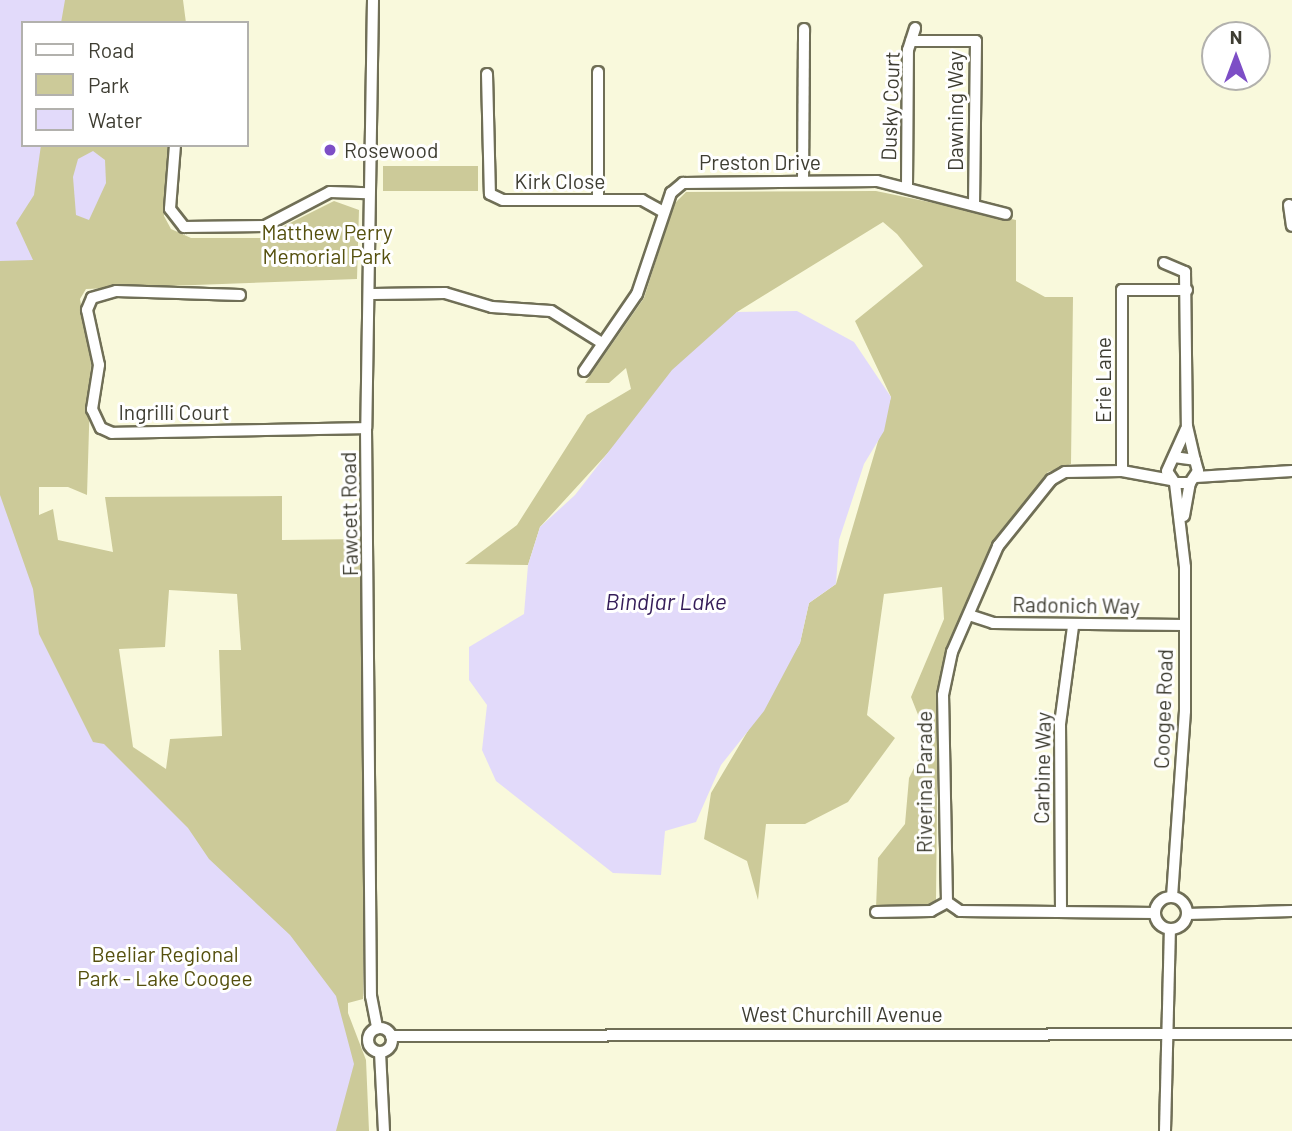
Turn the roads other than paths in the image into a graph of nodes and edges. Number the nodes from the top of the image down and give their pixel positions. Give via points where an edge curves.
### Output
1 (373, 0) edge
2 (915, 28) dead end
3 (804, 29) dead end
4 (911, 41) junction
5 (598, 72) dead end
6 (487, 74) dead end
7 (175, 147) edge
8 (803, 181) junction
9 (907, 186) junction
10 (368, 193) junction
11 (598, 200) junction
12 (974, 202) junction
13 (1289, 205) dead end
14 (664, 212) junction
15 (1006, 214) dead end
16 (1292, 226) edge
17 (1164, 263) dead end
18 (1187, 290) junction
19 (373, 294) junction
20 (240, 295) dead end
21 (602, 343) junction
22 (584, 371) dead end
23 (1186, 426) junction
24 (366, 428) junction
25 (1172, 459) junction
26 (1122, 471) junction
27 (1145, 471) junction
28 (1194, 471) junction
29 (1292, 471) edge
30 (1173, 482) junction
31 (1183, 523) junction
32 (969, 615) junction
33 (1184, 625) junction
34 (1073, 626) junction
35 (1172, 897) junction
36 (947, 902) junction
37 (1292, 911) edge
38 (876, 912) dead end
39 (1061, 912) junction
40 (1155, 913) junction
41 (1187, 914) junction
42 (1170, 929) junction
43 (377, 1028) junction
44 (1166, 1034) junction
45 (1292, 1034) edge
46 (391, 1036) junction
47 (380, 1052) junction
48 (384, 1131) edge
49 (1165, 1131) edge

1 - 10 street, Fawcett Road
2 - 4 street, Dusky Court
3 - 8 street
4 - 9 street, Dusky Court
4 - 12 street, Dawning Way via 976,41
5 - 11 street
6 - 11 street, Kirk Close via 490,194 503,200
7 - 10 street via 170,209 184,227 265,226 330,192
8 - 9 street, Preston Drive
8 - 14 street, Preston Drive via 691,181 671,192
9 - 12 street, Preston Drive
10 - 19 street, Fawcett Road
11 - 14 street, Kirk Close via 642,200
12 - 15 street, Preston Drive
13 - 16 street
14 - 21 street, Preston Drive via 644,280
17 - 18 street via 1185,272
18 - 23 street
18 - 26 street, Erie Lane via 1122,290
19 - 21 street via 445,293 492,307 551,311
19 - 24 street, Fawcett Road
20 - 24 street, Ingrilli Court via 116,291 92,298 88,310 99,365 92,409 101,428 112,433
21 - 22 street, Preston Drive
23 - 25 street
23 - 28 street
24 - 43 street, Fawcett Road via 371,996
25 - 27 street
25 - 28 street
25 - 30 street, Coogee Road
26 - 27 street
26 - 32 street, Riverina Parade via 1065,472 1051,480 998,547
27 - 30 street
28 - 29 street
28 - 30 street
28 - 31 street, Coogee Road
30 - 31 street, Coogee Road
31 - 33 street, Coogee Road
32 - 34 street, Radonich Way via 993,623
32 - 36 street, Riverina Parade via 952,652 943,695
33 - 34 street, Radonich Way
33 - 35 street, Coogee Road
34 - 39 street, Carbine Way via 1060,724
35 - 40 street
35 - 41 street via 1184,903
36 - 38 street via 931,911
36 - 39 street via 960,911
37 - 41 street
39 - 40 street
40 - 42 street
41 - 42 street
42 - 44 street
43 - 46 street
43 - 47 street, Fawcett Road via 368,1042
44 - 45 street, West Churchill Avenue
44 - 46 street, West Churchill Avenue
44 - 49 street
46 - 47 street via 390,1046
47 - 48 street

